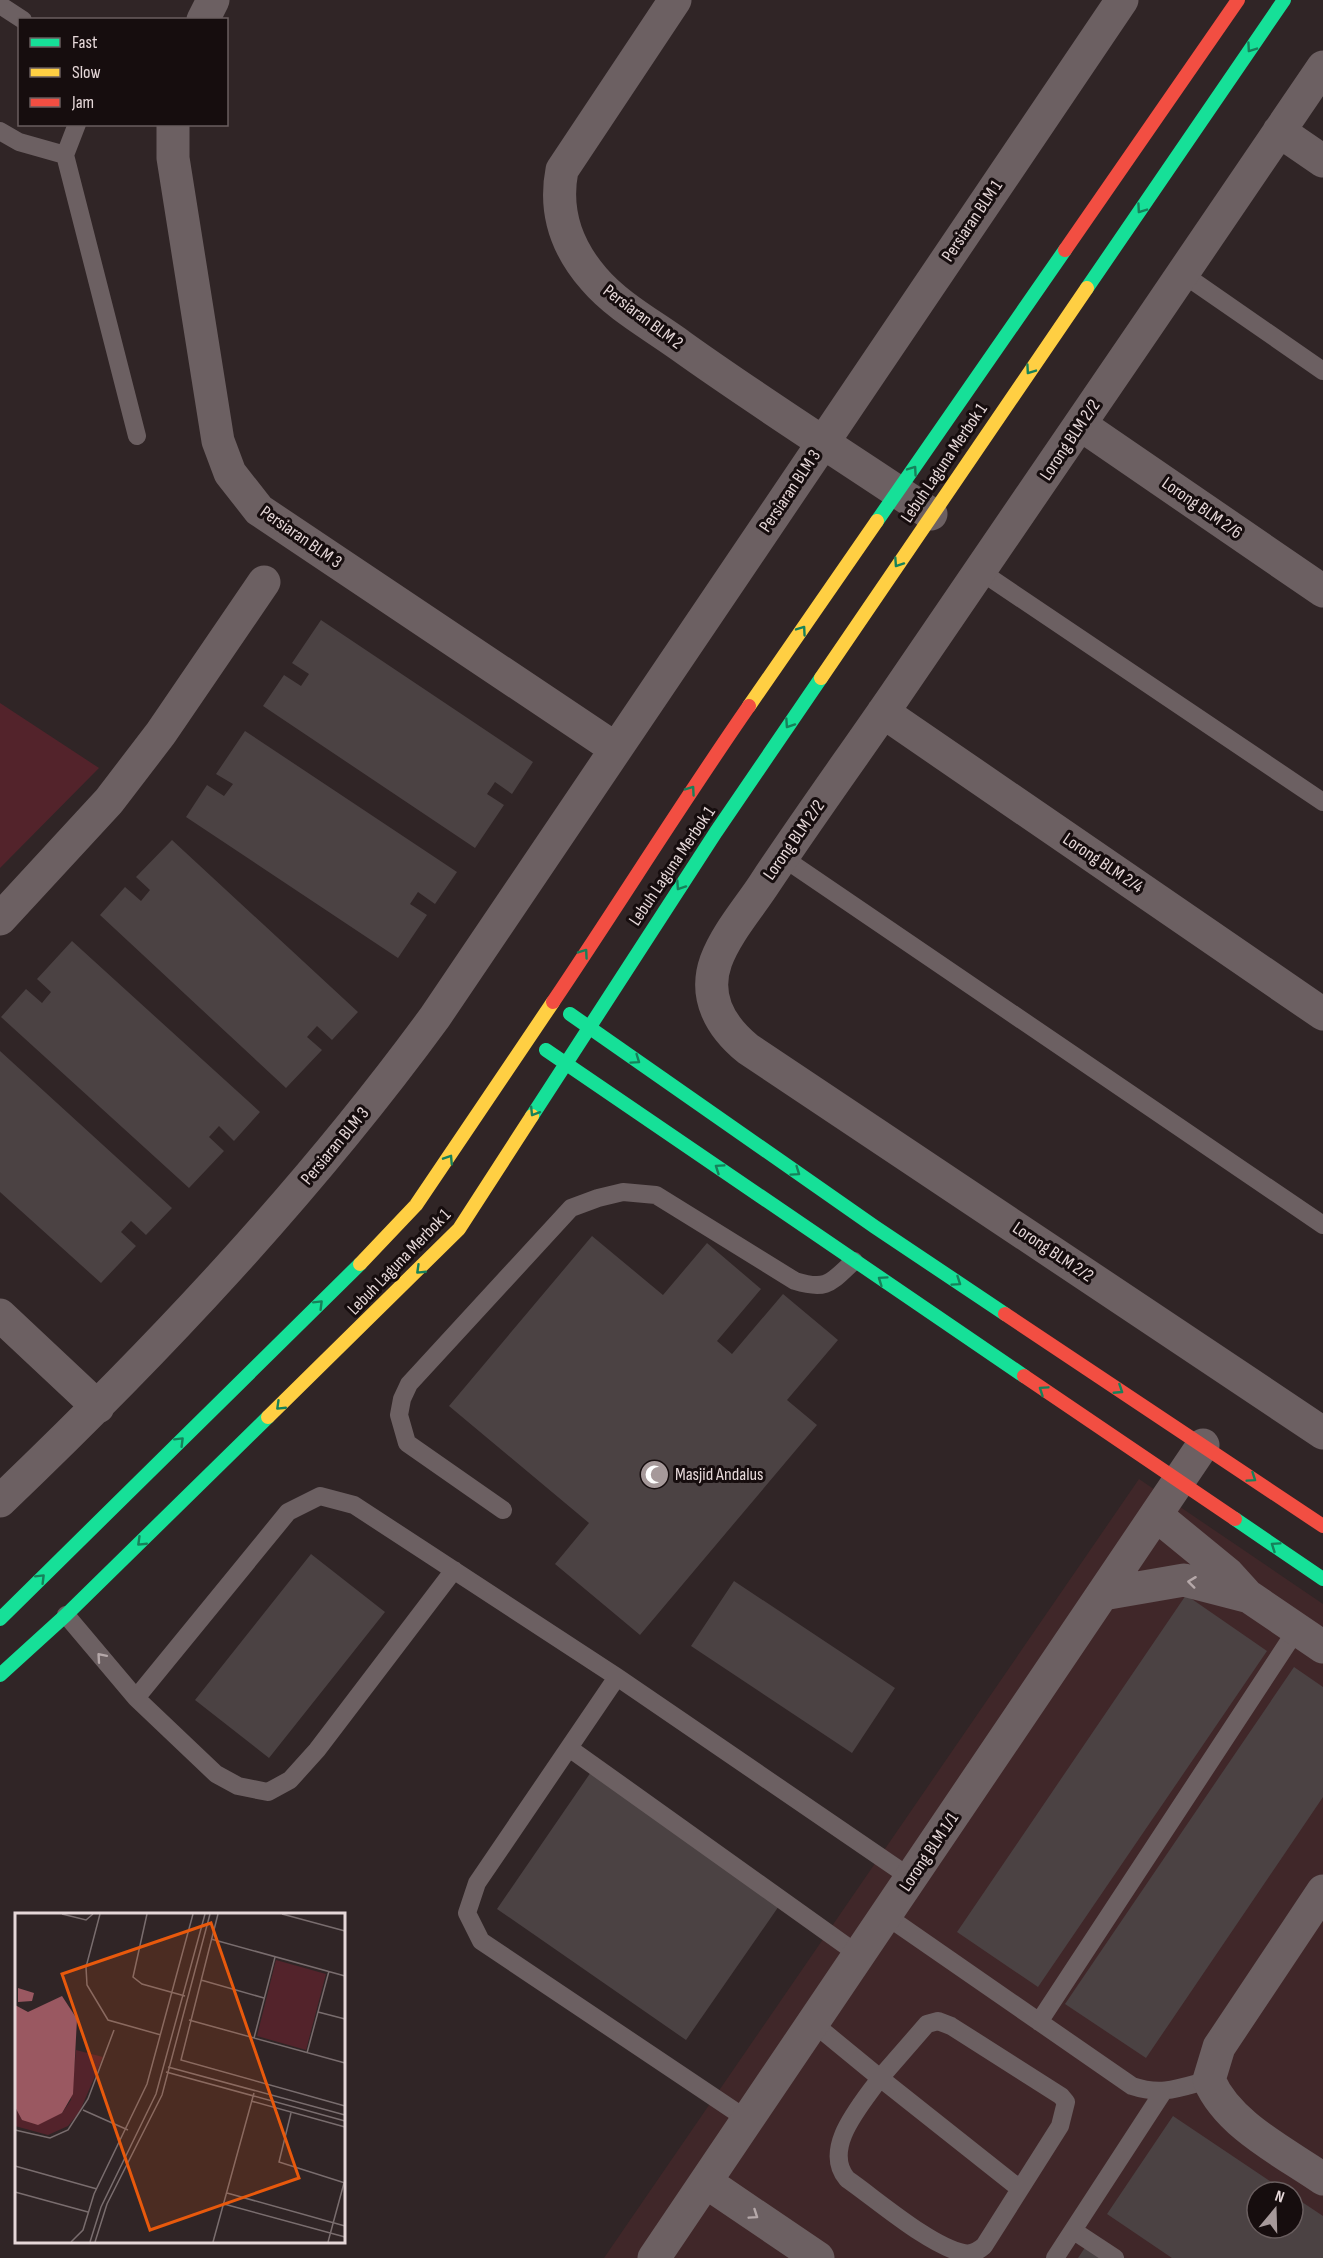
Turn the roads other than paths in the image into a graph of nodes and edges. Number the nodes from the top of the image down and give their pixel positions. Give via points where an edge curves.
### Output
1 (213, 0) edge
2 (675, 0) edge
3 (1122, 0) edge
4 (1238, 0) edge
5 (1284, 0) edge
6 (204, 18) edge
7 (1323, 67) edge
8 (76, 126) edge
9 (173, 126) edge
10 (0, 131) edge
11 (1279, 131) junction
12 (65, 155) junction
13 (1323, 161) edge
14 (1183, 274) junction
15 (1323, 371) edge
16 (1081, 425) junction
17 (137, 436) dead end
18 (823, 442) junction
19 (898, 492) junction
20 (931, 514) junction
21 (980, 571) junction
22 (264, 582) dead end
23 (1323, 591) edge
24 (883, 712) junction
25 (616, 749) junction
26 (1323, 802) edge
27 (782, 857) junction
28 (0, 919) edge
29 (551, 1001) junction
30 (1323, 1014) edge
31 (588, 1027) junction
32 (528, 1038) junction
33 (565, 1063) junction
34 (1323, 1225) edge
35 (854, 1261) junction
36 (0, 1315) edge
37 (98, 1407) junction
38 (1323, 1433) edge
39 (1203, 1445) junction
40 (1179, 1481) junction
41 (0, 1501) edge
42 (503, 1510) dead end
43 (1156, 1515) junction
44 (1323, 1526) edge
45 (453, 1570) junction
46 (1323, 1578) edge
47 (1103, 1594) junction
48 (1248, 1596) junction
49 (66, 1615) junction
50 (0, 1619) edge
51 (1310, 1638) edge
52 (0, 1675) edge
53 (617, 1677) junction
54 (136, 1698) junction
55 (569, 1748) junction
56 (911, 1878) junction
57 (1323, 1891) edge
58 (885, 1916) junction
59 (859, 1955) junction
60 (1039, 2022) junction
61 (813, 2023) junction
62 (880, 2078) junction
63 (1209, 2080) junction
64 (1163, 2092) junction
65 (748, 2120) junction
66 (1323, 2179) edge
67 (706, 2181) junction
68 (1020, 2189) junction
69 (1074, 2231) junction
70 (656, 2257) edge
71 (818, 2258) edge
72 (1055, 2258) edge
73 (1115, 2258) edge

1 - 6 street
2 - 18 street, Persiaran BLM 2 via 562,170 559,214 575,253 610,296
3 - 18 street, Persiaran BLM 1
19 -> 4 street, Lebuh Laguna Merbok 1
5 -> 20 street, Lebuh Laguna Merbok 1
7 - 11 street, Lorong BLM 2/2
8 - 12 lane
9 - 25 street, Persiaran BLM 3 via 173,158 216,429 230,473 259,510
10 - 12 lane via 19,142
11 - 13 street
11 - 14 street, Lorong BLM 2/2
12 - 17 lane
14 - 15 lane
14 - 16 street, Lorong BLM 2/2
16 - 21 street, Lorong BLM 2/2
16 - 23 street, Lorong BLM 2/6
18 - 19 street, Persiaran BLM 2
18 - 25 street, Persiaran BLM 3
19 - 20 street, Persiaran BLM 2
29 -> 19 street, Lebuh Laguna Merbok 1 via 633,883 679,807
20 -> 31 street, Lebuh Laguna Merbok 1
21 - 24 street, Lorong BLM 2/2
21 - 26 lane
22 - 28 street via 161,733 109,801
24 - 27 street, Lorong BLM 2/2
24 - 30 street, Lorong BLM 2/4
25 - 37 street, Persiaran BLM 3 via 435,1017 375,1098 238,1257
27 - 34 lane
27 - 38 street, Lorong BLM 2/2 via 724,943 715,963 712,1000 730,1035
29 - 31 street
29 - 32 street, Lebuh Laguna Merbok 1
31 - 33 street, Lebuh Laguna Merbok 1
31 -> 39 street via 884,1233
32 - 33 street
50 -> 32 street, Lebuh Laguna Merbok 1 via 397,1228 440,1173
35 -> 33 street
33 -> 49 street, Lebuh Laguna Merbok 1 via 459,1229
40 -> 35 street
35 - 42 lane via 831,1282 815,1287 795,1281 656,1195 622,1192 571,1208 410,1384 402,1398 399,1415 407,1443
36 - 37 street
37 - 41 street, Persiaran BLM 3
39 - 40 street, Lorong BLM 1/1
39 -> 44 street
40 - 43 street, Lorong BLM 1/1
46 -> 40 street
43 - 47 street, Lorong BLM 1/1
43 - 48 street via 1228,1574
45 - 53 lane
45 - 54 lane via 354,1505 320,1496 288,1512
45 - 54 lane via 317,1750 290,1780 268,1792 238,1786 216,1774
48 -> 47 street via 1184,1580
47 - 56 street, Lorong BLM 1/1
48 - 51 street
49 - 52 street, Lebuh Laguna Merbok 1
54 -> 49 lane
51 - 60 lane
53 - 55 lane
53 - 56 lane
55 - 59 lane
55 - 65 lane via 477,1883 466,1913 481,1941
56 - 58 street, Lorong BLM 1/1
57 - 63 street via 1219,2047
58 - 59 street, Lorong BLM 1/1
58 - 60 lane
59 - 61 street, Lorong BLM 1/1
60 - 64 lane via 1132,2086
61 - 62 lane
61 - 65 street, Lorong BLM 1/1
62 - 68 lane
62 - 68 lane via 927,2024 938,2021 1060,2096 1066,2102 1060,2126
62 - 68 lane via 840,2143 839,2169 847,2179 940,2245 965,2254 976,2253 984,2246
63 - 64 lane
63 - 66 street via 1230,2114
64 - 69 lane
65 - 67 street, Lorong BLM 1/1
67 - 70 street, Lorong BLM 1/1
67 -> 71 street
69 - 72 lane
69 - 73 lane

